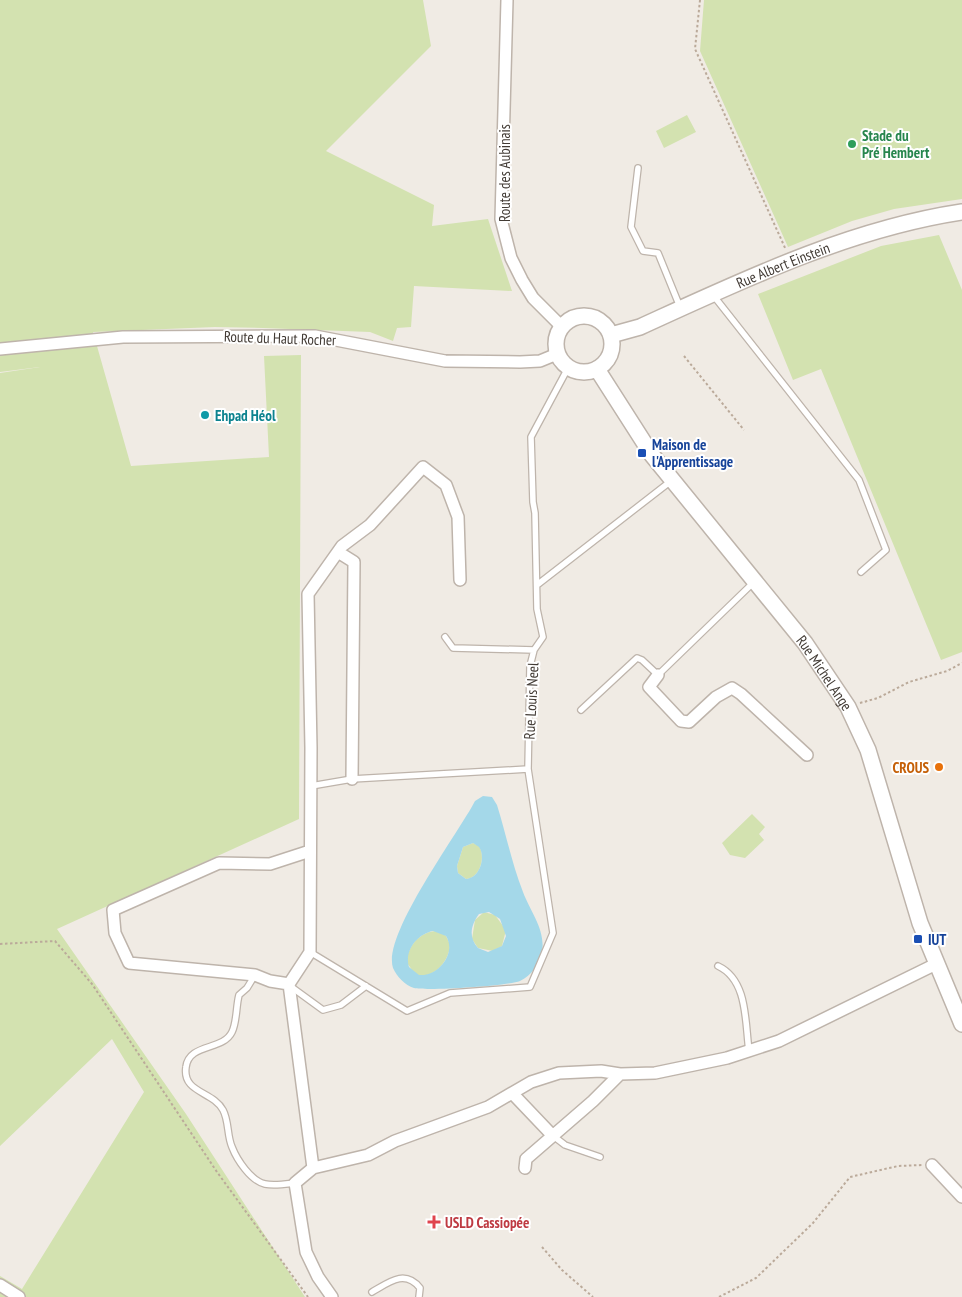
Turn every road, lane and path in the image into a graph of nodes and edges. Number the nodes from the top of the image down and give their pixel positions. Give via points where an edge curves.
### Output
1 (507, 0) edge
2 (700, 0) edge
3 (638, 168) dead end
4 (962, 212) edge
5 (788, 254) dead end
6 (714, 295) junction
7 (680, 309) junction
8 (562, 327) junction
9 (611, 336) junction
10 (0, 350) edge
11 (558, 354) junction
12 (684, 356) dead end
13 (568, 368) junction
14 (597, 369) junction
15 (744, 430) dead end
16 (673, 480) junction
17 (338, 552) junction
18 (861, 572) dead end
19 (460, 580) dead end
20 (754, 582) junction
21 (537, 586) junction
22 (445, 637) dead end
23 (534, 650) junction
24 (962, 663) edge
25 (658, 675) junction
26 (848, 707) junction
27 (581, 710) dead end
28 (806, 755) dead end
29 (528, 769) junction
30 (352, 779) junction
31 (311, 786) junction
32 (310, 851) junction
33 (0, 944) edge
34 (310, 952) junction
35 (936, 964) junction
36 (718, 966) dead end
37 (255, 975) junction
38 (289, 984) junction
39 (366, 986) junction
40 (962, 1024) edge
41 (749, 1051) junction
42 (620, 1074) junction
43 (513, 1094) junction
44 (552, 1135) junction
45 (600, 1157) dead end
46 (932, 1165) joint
47 (313, 1168) junction
48 (525, 1168) dead end
49 (296, 1183) junction
50 (962, 1198) edge
51 (542, 1247) dead end
52 (0, 1285) edge
53 (372, 1292) dead end
54 (19, 1297) edge
55 (308, 1297) edge
56 (332, 1297) edge
57 (419, 1297) edge
58 (593, 1297) edge
59 (720, 1297) edge

1 - 8 street, Route des Aubinais via 502,219 511,258 522,280 533,298
2 - 5 path via 695,49
3 - 7 lane via 631,227 643,251 658,253
4 - 6 street, Rue Albert Einstein via 859,235
6 - 7 street, Rue Albert Einstein
6 - 18 lane via 859,480 886,550
7 - 9 street, Rue Albert Einstein via 636,329
8 - 9 street via 574,318 591,317 603,324
8 - 11 street via 557,338
9 - 14 street via 608,360
10 - 11 street, Route du Haut Rocher via 60,341 123,337 307,336 340,339 445,361 540,361
11 - 13 street
12 - 15 path
13 - 14 street via 583,372
13 - 21 lane, Rue Louis Neel via 531,436
14 - 16 street, Rue Michel Ange via 652,455
16 - 20 street, Rue Michel Ange
16 - 21 lane
17 - 19 street via 370,525 423,467 446,485 458,517
17 - 30 street via 354,562
17 - 31 street via 308,594
20 - 25 lane
20 - 26 street, Rue Michel Ange via 805,643
21 - 23 lane, Rue Louis Neel via 537,609 543,637
22 - 23 lane via 453,648
23 - 29 lane, Rue Louis Neel via 530,666
24 - 26 path
25 - 27 lane via 637,658
25 - 28 street via 649,687 681,720 689,722 722,693 734,688
26 - 35 street, Rue Michel Ange via 868,750
29 - 30 lane
29 - 39 lane, Rue Louis Neel via 553,933 530,987 450,993 407,1011
30 - 31 lane
31 - 32 street
32 - 34 street
32 - 37 street via 270,864 218,863 113,910 115,933 129,964
33 - 55 path via 56,940 92,984 217,1172
34 - 38 street
34 - 39 lane
35 - 40 street, Rue Michel Ange
35 - 41 street via 779,1041
36 - 41 lane via 740,987
37 - 38 street
37 - 49 lane via 239,995 232,1032 226,1040 201,1049 192,1056 186,1065 185,1076 188,1085 214,1100 223,1110 232,1147 251,1175 264,1184
38 - 39 lane via 323,1010 341,1005
38 - 47 street
41 - 42 street via 655,1073
42 - 43 street via 601,1070 559,1073 531,1082
42 - 44 street
43 - 44 street
43 - 47 street via 488,1107 404,1137 368,1155
44 - 45 lane via 565,1145
44 - 48 street via 526,1159
46 - 50 street
46 - 59 path via 898,1166 850,1177 813,1223 756,1278
47 - 49 street
49 - 56 street via 306,1252
51 - 58 path
52 - 54 street
53 - 57 lane via 403,1278 414,1280 420,1288

